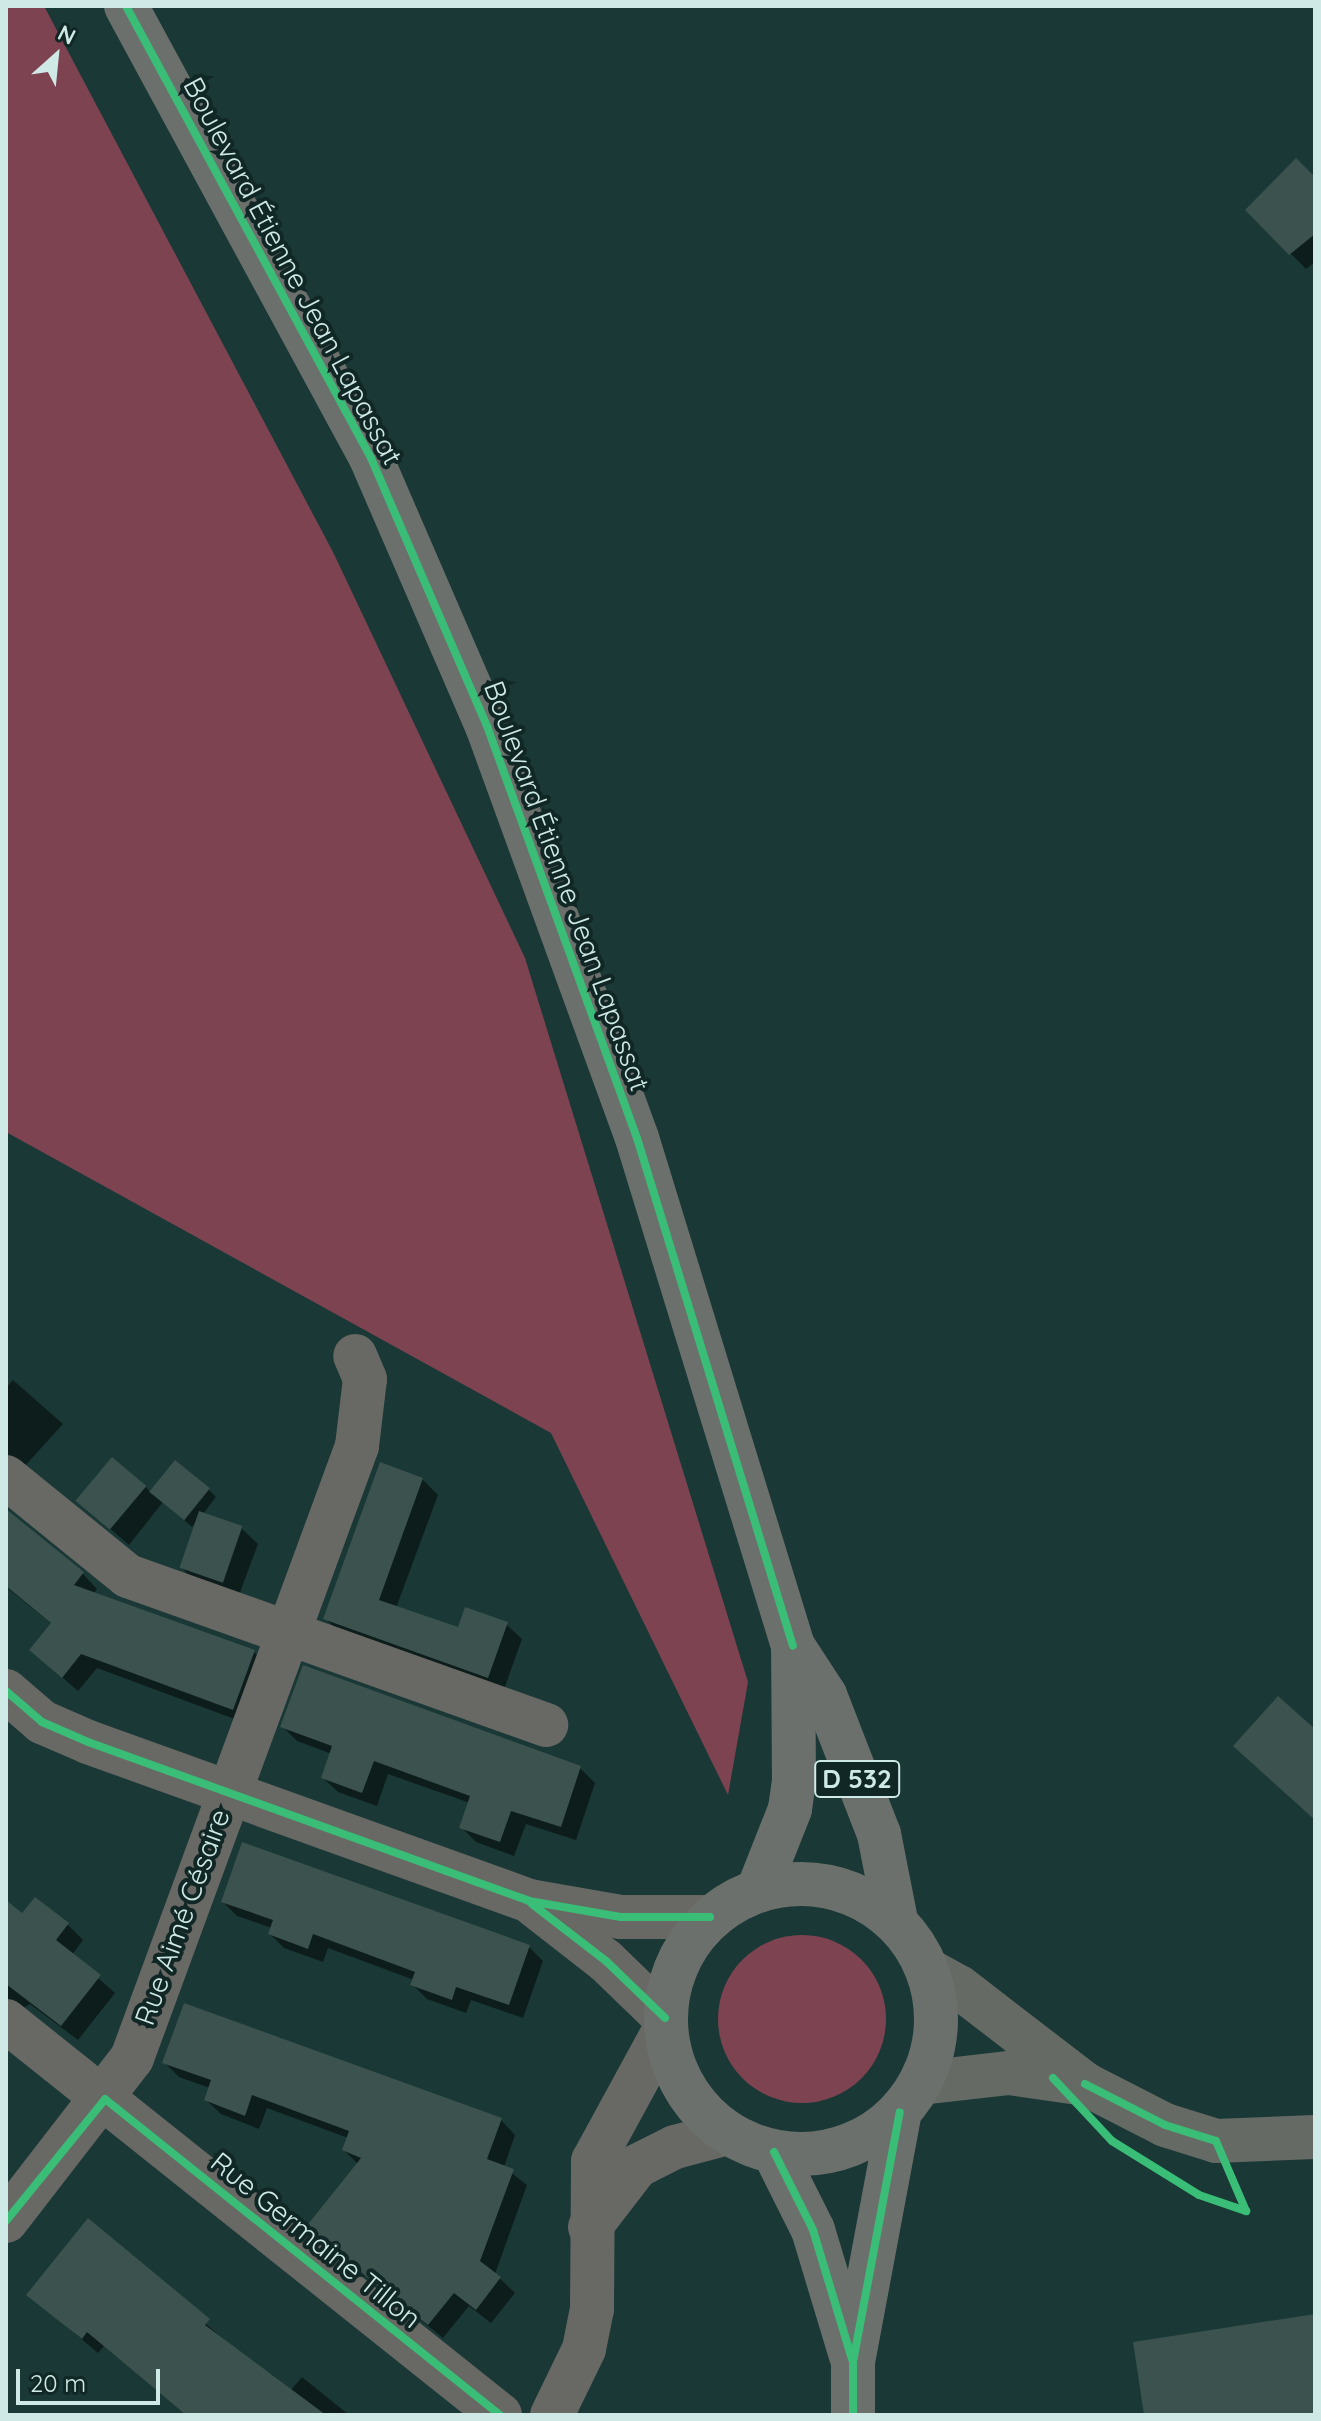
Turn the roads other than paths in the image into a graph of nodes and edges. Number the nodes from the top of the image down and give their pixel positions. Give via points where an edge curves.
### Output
1 (126, 6) edge
2 (355, 1356) dead end
3 (6, 1477) edge
4 (286, 1633) junction
5 (793, 1646) junction
6 (6, 1691) edge
7 (546, 1725) dead end
8 (225, 1795) junction
9 (758, 1890) junction
10 (529, 1901) junction
11 (710, 1917) junction
12 (896, 1921) junction
13 (928, 1970) junction
14 (6, 2021) edge
15 (665, 2024) junction
16 (1085, 2084) junction
17 (910, 2098) junction
18 (105, 2099) junction
19 (728, 2133) junction
20 (1315, 2137) edge
21 (774, 2152) junction
22 (6, 2221) edge
23 (590, 2227) junction
24 (853, 2362) junction
25 (500, 2415) edge
26 (552, 2415) edge
27 (853, 2415) edge

1 - 5 main road, Boulevard Étienne Jean Lapassat / D 532 via 371,458 487,726 637,1138
2 - 4 street, Rue Aimé Césaire via 365,1379 357,1446
3 - 4 street via 128,1576
4 - 7 street
4 - 8 street, Rue Aimé Césaire
5 - 9 main road, Boulevard Étienne Jean Lapassat / D 532 via 794,1782 790,1809
5 - 12 main road, Boulevard Étienne Jean Lapassat / D 532 via 825,1695 879,1834
6 - 8 street via 42,1722
8 - 10 street
8 - 18 street, Rue Aimé Césaire via 132,2058
9 - 11 main road
9 - 12 main road via 794,1883 831,1886 866,1900
10 - 11 street via 621,1917
10 - 15 street via 606,1961
11 - 15 main road via 676,1963
12 - 13 main road
13 - 16 street via 959,1987
13 - 17 main road via 936,2021 934,2047
14 - 18 street, Rue Germaine Tillon
15 - 19 main road via 675,2070 696,2106
15 - 23 street via 593,2161
16 - 17 street via 1009,2073
16 - 20 street via 1165,2125 1216,2141
17 - 21 main road via 864,2140 820,2154
17 - 24 main road
18 - 22 street, Rue Aimé Césaire
18 - 25 street, Rue Germaine Tillon
19 - 21 main road
19 - 23 street via 675,2147 637,2166
21 - 24 main road via 813,2230
23 - 26 street via 592,2309 584,2349
24 - 27 main road

